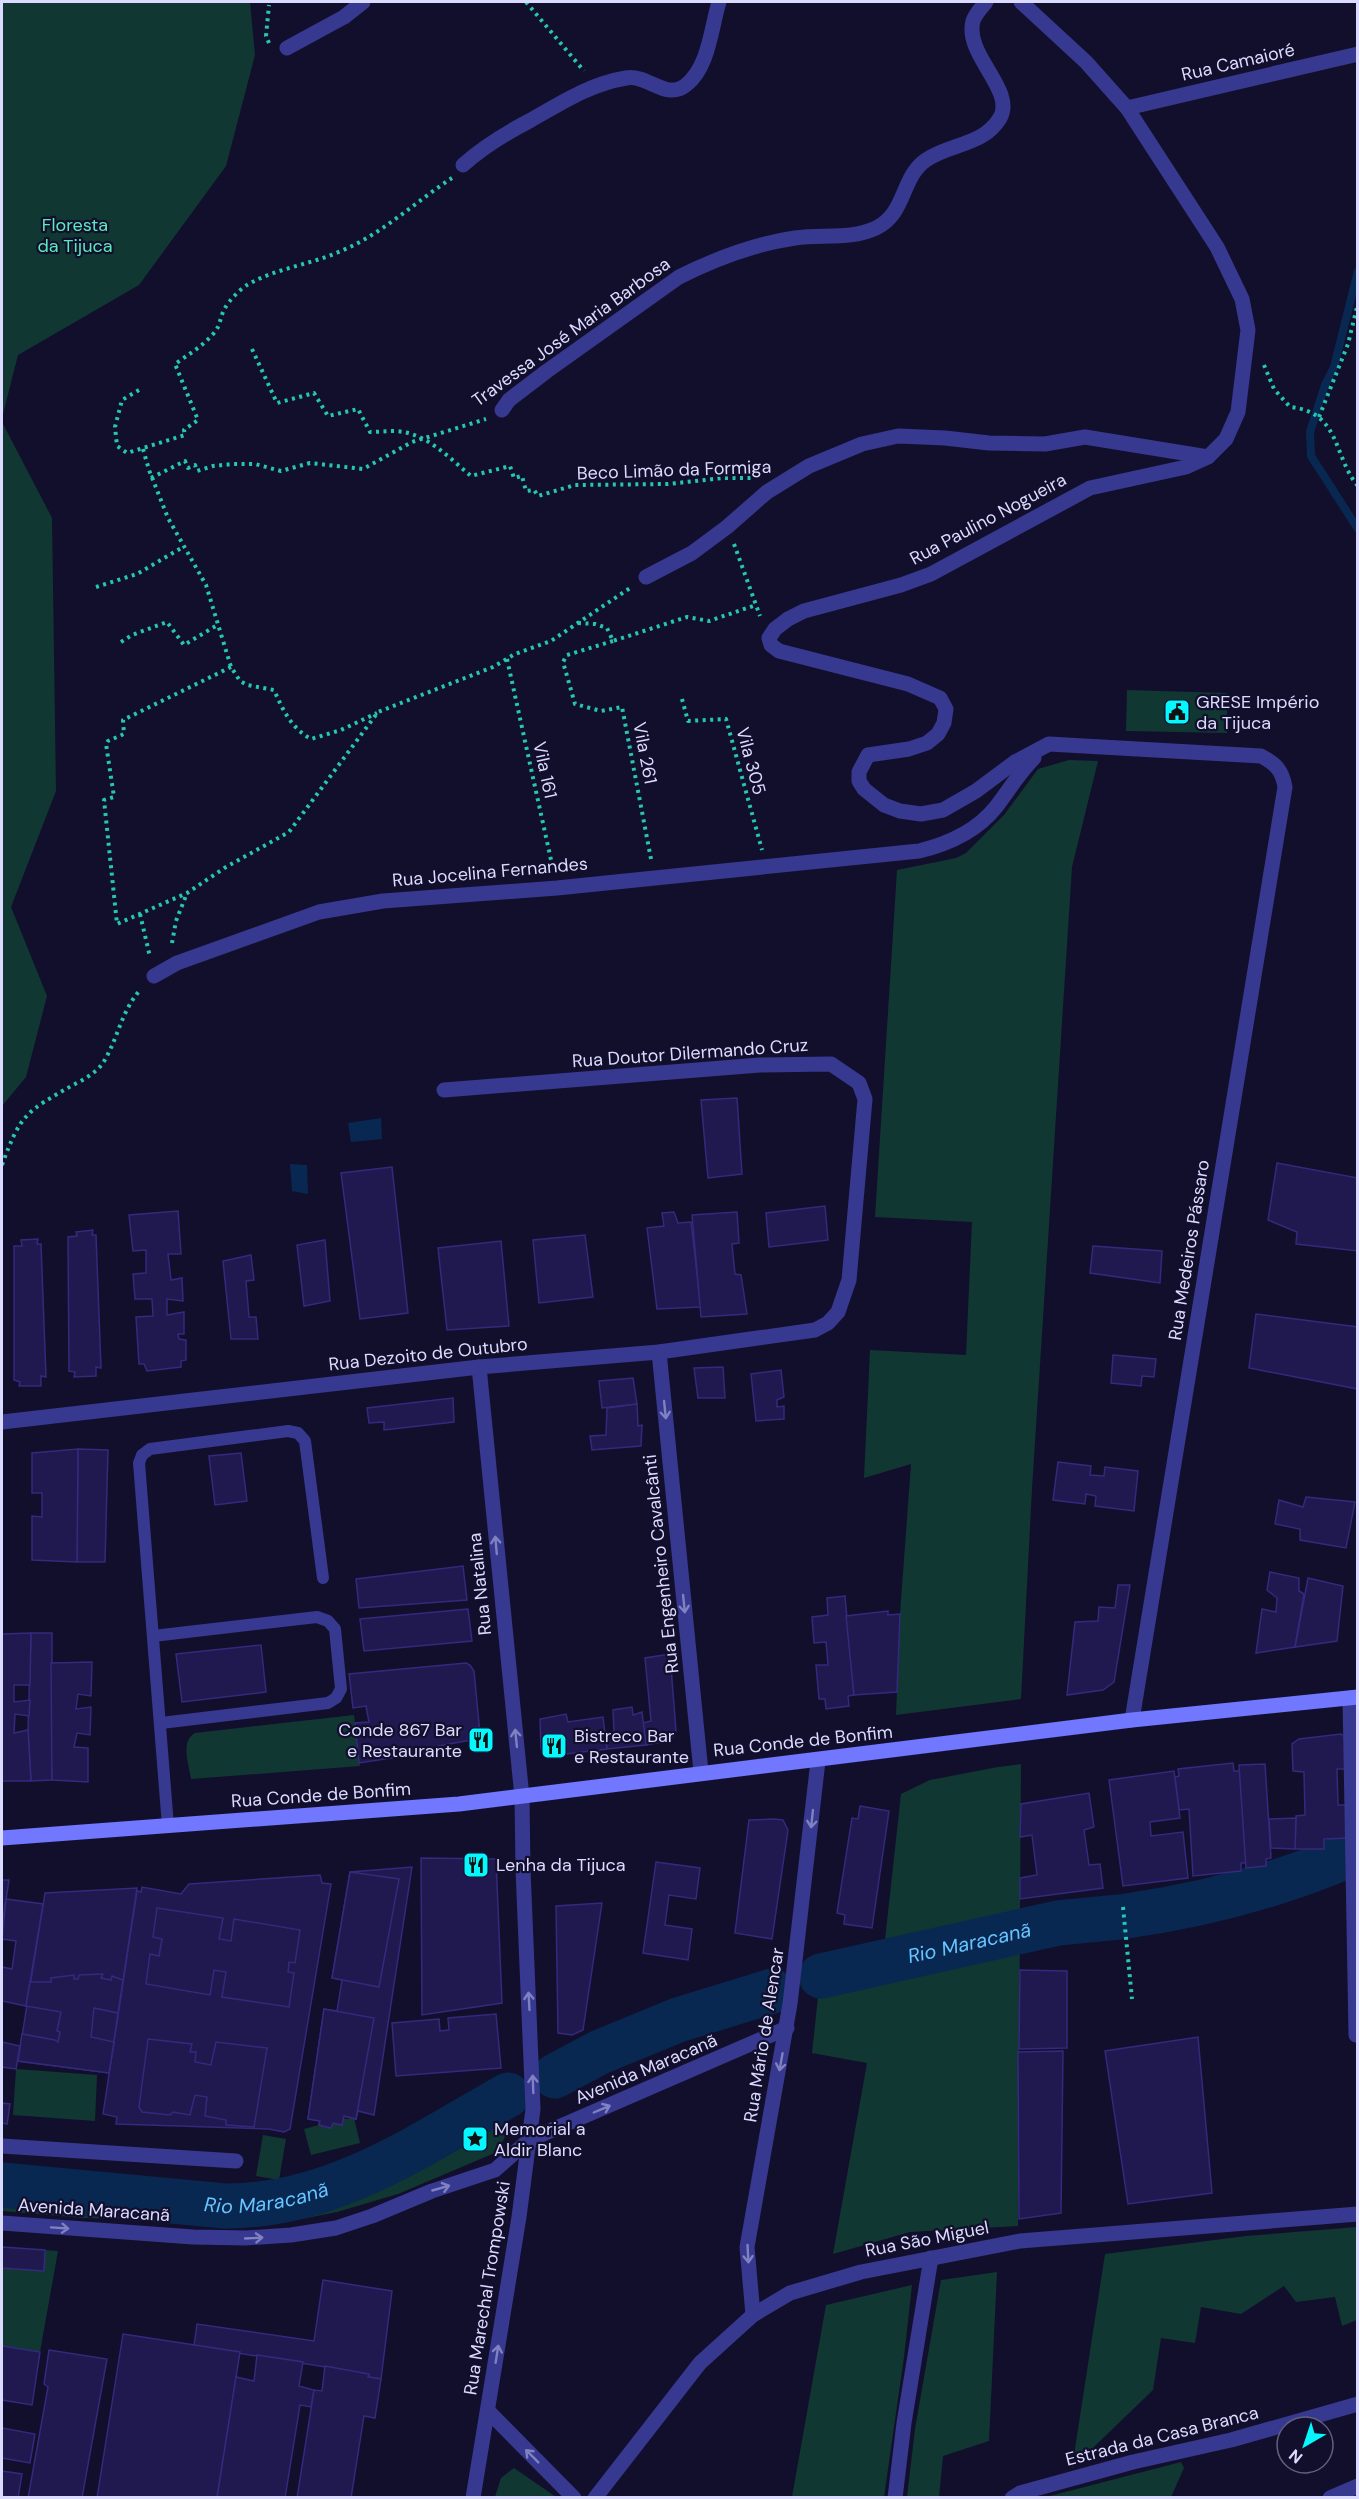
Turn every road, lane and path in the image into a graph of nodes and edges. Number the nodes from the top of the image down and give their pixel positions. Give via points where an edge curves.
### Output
1 (363, 2) edge
2 (526, 2) edge
3 (719, 2) edge
4 (986, 2) edge
5 (1021, 2) edge
6 (269, 5) dead end
7 (287, 48) joint
8 (1358, 54) edge
9 (596, 86) junction
10 (1127, 108) junction
11 (464, 165) joint
12 (1358, 303) edge
13 (252, 349) dead end
14 (1263, 356) dead end
15 (139, 390) dead end
16 (502, 410) joint
17 (1319, 417) junction
18 (423, 438) junction
19 (143, 449) junction
20 (1208, 457) junction
21 (151, 478) junction
22 (785, 480) junction
23 (1358, 486) edge
24 (727, 526) junction
25 (183, 547) junction
26 (646, 577) joint
27 (96, 587) dead end
28 (756, 605) junction
29 (219, 624) junction
30 (577, 624) junction
31 (769, 638) junction
32 (613, 641) junction
33 (121, 642) dead end
34 (507, 659) junction
35 (231, 667) junction
36 (682, 699) dead end
37 (378, 712) junction
38 (1049, 744) junction
39 (767, 868) junction
40 (655, 878) junction
41 (557, 888) junction
42 (187, 892) junction
43 (140, 914) junction
44 (177, 963) junction
45 (154, 976) junction
46 (444, 1090) dead end
47 (2, 1165) edge
48 (844, 1299) joint
49 (659, 1352) junction
50 (479, 1367) junction
51 (2, 1422) edge
52 (323, 1578) dead end
53 (153, 1636) junction
54 (1354, 1698) edge
55 (1132, 1720) junction
56 (161, 1723) junction
57 (818, 1761) junction
58 (701, 1772) junction
59 (522, 1797) junction
60 (168, 1826) junction
61 (2, 1838) edge
62 (1123, 1907) dead end
63 (1132, 1999) dead end
64 (787, 2028) junction
65 (1356, 2035) dead end
66 (529, 2140) junction
67 (2, 2146) edge
68 (236, 2161) dead end
69 (1358, 2214) edge
70 (2, 2223) edge
71 (931, 2258) junction
72 (753, 2315) junction
73 (1358, 2404) edge
74 (488, 2411) junction
75 (1358, 2486) edge
76 (473, 2498) edge
77 (573, 2498) edge
78 (595, 2498) edge
79 (895, 2498) edge
80 (1011, 2498) edge
81 (1330, 2498) edge

1 - 7 street
2 - 9 path
3 - 9 street via 705,54 684,87 666,90 634,77
4 - 16 street, Travessa José Maria Barbosa via 973,21 975,47 998,89 1004,105 1001,115 982,138 933,156 918,167 888,221 858,233 796,238 742,249 699,267 547,371
5 - 10 street, Rua Paulino Nogueira via 1086,62
6 - 7 path via 266,36 271,47
8 - 10 street, Rua Camaioré
9 - 11 street via 502,135
10 - 20 street, Rua Paulino Nogueira via 1216,247 1242,299 1248,330 1238,412 1226,439
11 - 19 path via 417,205 361,241 244,286 224,308 215,332 175,364 198,420 184,430 185,435
12 - 17 path via 1348,344
13 - 18 path via 277,403 314,393 328,416 358,409 370,432 393,431
14 - 17 path via 1274,389 1290,407 1307,409
15 - 19 path via 122,400 114,438 127,453
16 - 18 path, Travessa José Maria Barbosa via 477,423
17 - 23 path via 1339,445
18 - 21 path, Travessa José Maria Barbosa via 363,469 310,463 280,471 255,464 213,466 197,471 195,465 188,468 185,461
18 - 22 path, Beco Limão da Formiga via 471,477 510,466 514,478 522,476 526,491 534,490 538,496 575,485 668,484 723,478
19 - 21 path
20 - 22 street via 1085,437 1045,444 898,436 862,444
20 - 31 street, Rua Paulino Nogueira via 1186,467 1090,488 931,574 804,611 775,629
21 - 25 path
22 - 24 street
24 - 26 street via 692,552
24 - 28 path
25 - 27 path via 137,574
25 - 29 path via 206,585
26 - 30 path
28 - 31 path
28 - 32 path via 709,621 687,617
29 - 33 path via 184,645 167,622
29 - 35 path
30 - 32 path via 607,628
30 - 34 path via 551,641
31 - 38 street via 779,651 908,684 940,698 946,709 938,734 909,750 868,755 860,766 859,781 884,806 921,814 943,810
32 - 40 path, Vila 261 via 567,655 563,662 575,704 601,711 622,707
34 - 37 path via 493,668
34 - 41 path, Vila 161
35 - 37 path via 247,685 274,690 286,717 311,739
35 - 43 path via 123,720 124,734 106,744 114,797 104,800 117,924
36 - 39 path, Vila 305 via 688,721 726,719
37 - 42 path via 289,832
38 - 39 street, Rua Jocelina Fernandes via 1023,769 994,809 966,833 939,846
38 - 55 street, Rua Medeiros Pássaro via 1261,756 1276,764 1285,787
39 - 40 street, Rua Jocelina Fernandes
40 - 41 street, Rua Jocelina Fernandes
41 - 44 street, Rua Jocelina Fernandes via 350,906 320,912
42 - 43 path
42 - 44 path via 172,938
43 - 45 path
44 - 45 street, Rua Jocelina Fernandes
45 - 47 path via 125,1010 103,1063 24,1117 13,1132
46 - 48 street, Rua Doutor Dilermando Cruz via 760,1065 831,1064 859,1083 865,1099
48 - 49 street, Rua Dezoito de Outubro via 828,1323 815,1330
49 - 50 street, Rua Dezoito de Outubro
49 -> 58 street, Rua Engenheiro Cavalcânti
50 - 51 street, Rua Dezoito de Outubro
59 -> 50 street, Rua Natalina
52 - 53 lane via 305,1441 298,1433 288,1431 150,1449 139,1463
53 - 56 lane
53 - 56 lane via 317,1617 335,1629 341,1689 328,1703
54 - 55 main road, Rua Conde de Bonfim
54 - 65 street
55 - 57 main road, Rua Conde de Bonfim
56 - 60 lane
57 - 58 main road, Rua Conde de Bonfim
57 -> 64 street, Rua Mário de Alencar
58 - 59 main road, Rua Conde de Bonfim
59 - 60 main road, Rua Conde de Bonfim
66 -> 59 street, Rua Marechal Trompowski via 532,2059
60 - 61 main road, Rua Conde de Bonfim
62 - 63 path
66 -> 64 street, Avenida Maracanã
64 -> 72 street, Rua Mário de Alencar via 747,2247
70 -> 66 street, Avenida Maracanã via 246,2238 336,2228 495,2170
74 -> 66 street, Rua Marechal Trompowski
67 - 68 street
69 - 71 street, Rua São Miguel via 1020,2241
71 - 72 street, Rua São Miguel via 861,2272 790,2293
71 - 79 street
72 - 78 street, Rua São Miguel via 700,2363
73 - 80 street, Estrada da Casa Branca
74 - 76 street, Rua Marechal Trompowski
77 -> 74 street
75 - 81 street

